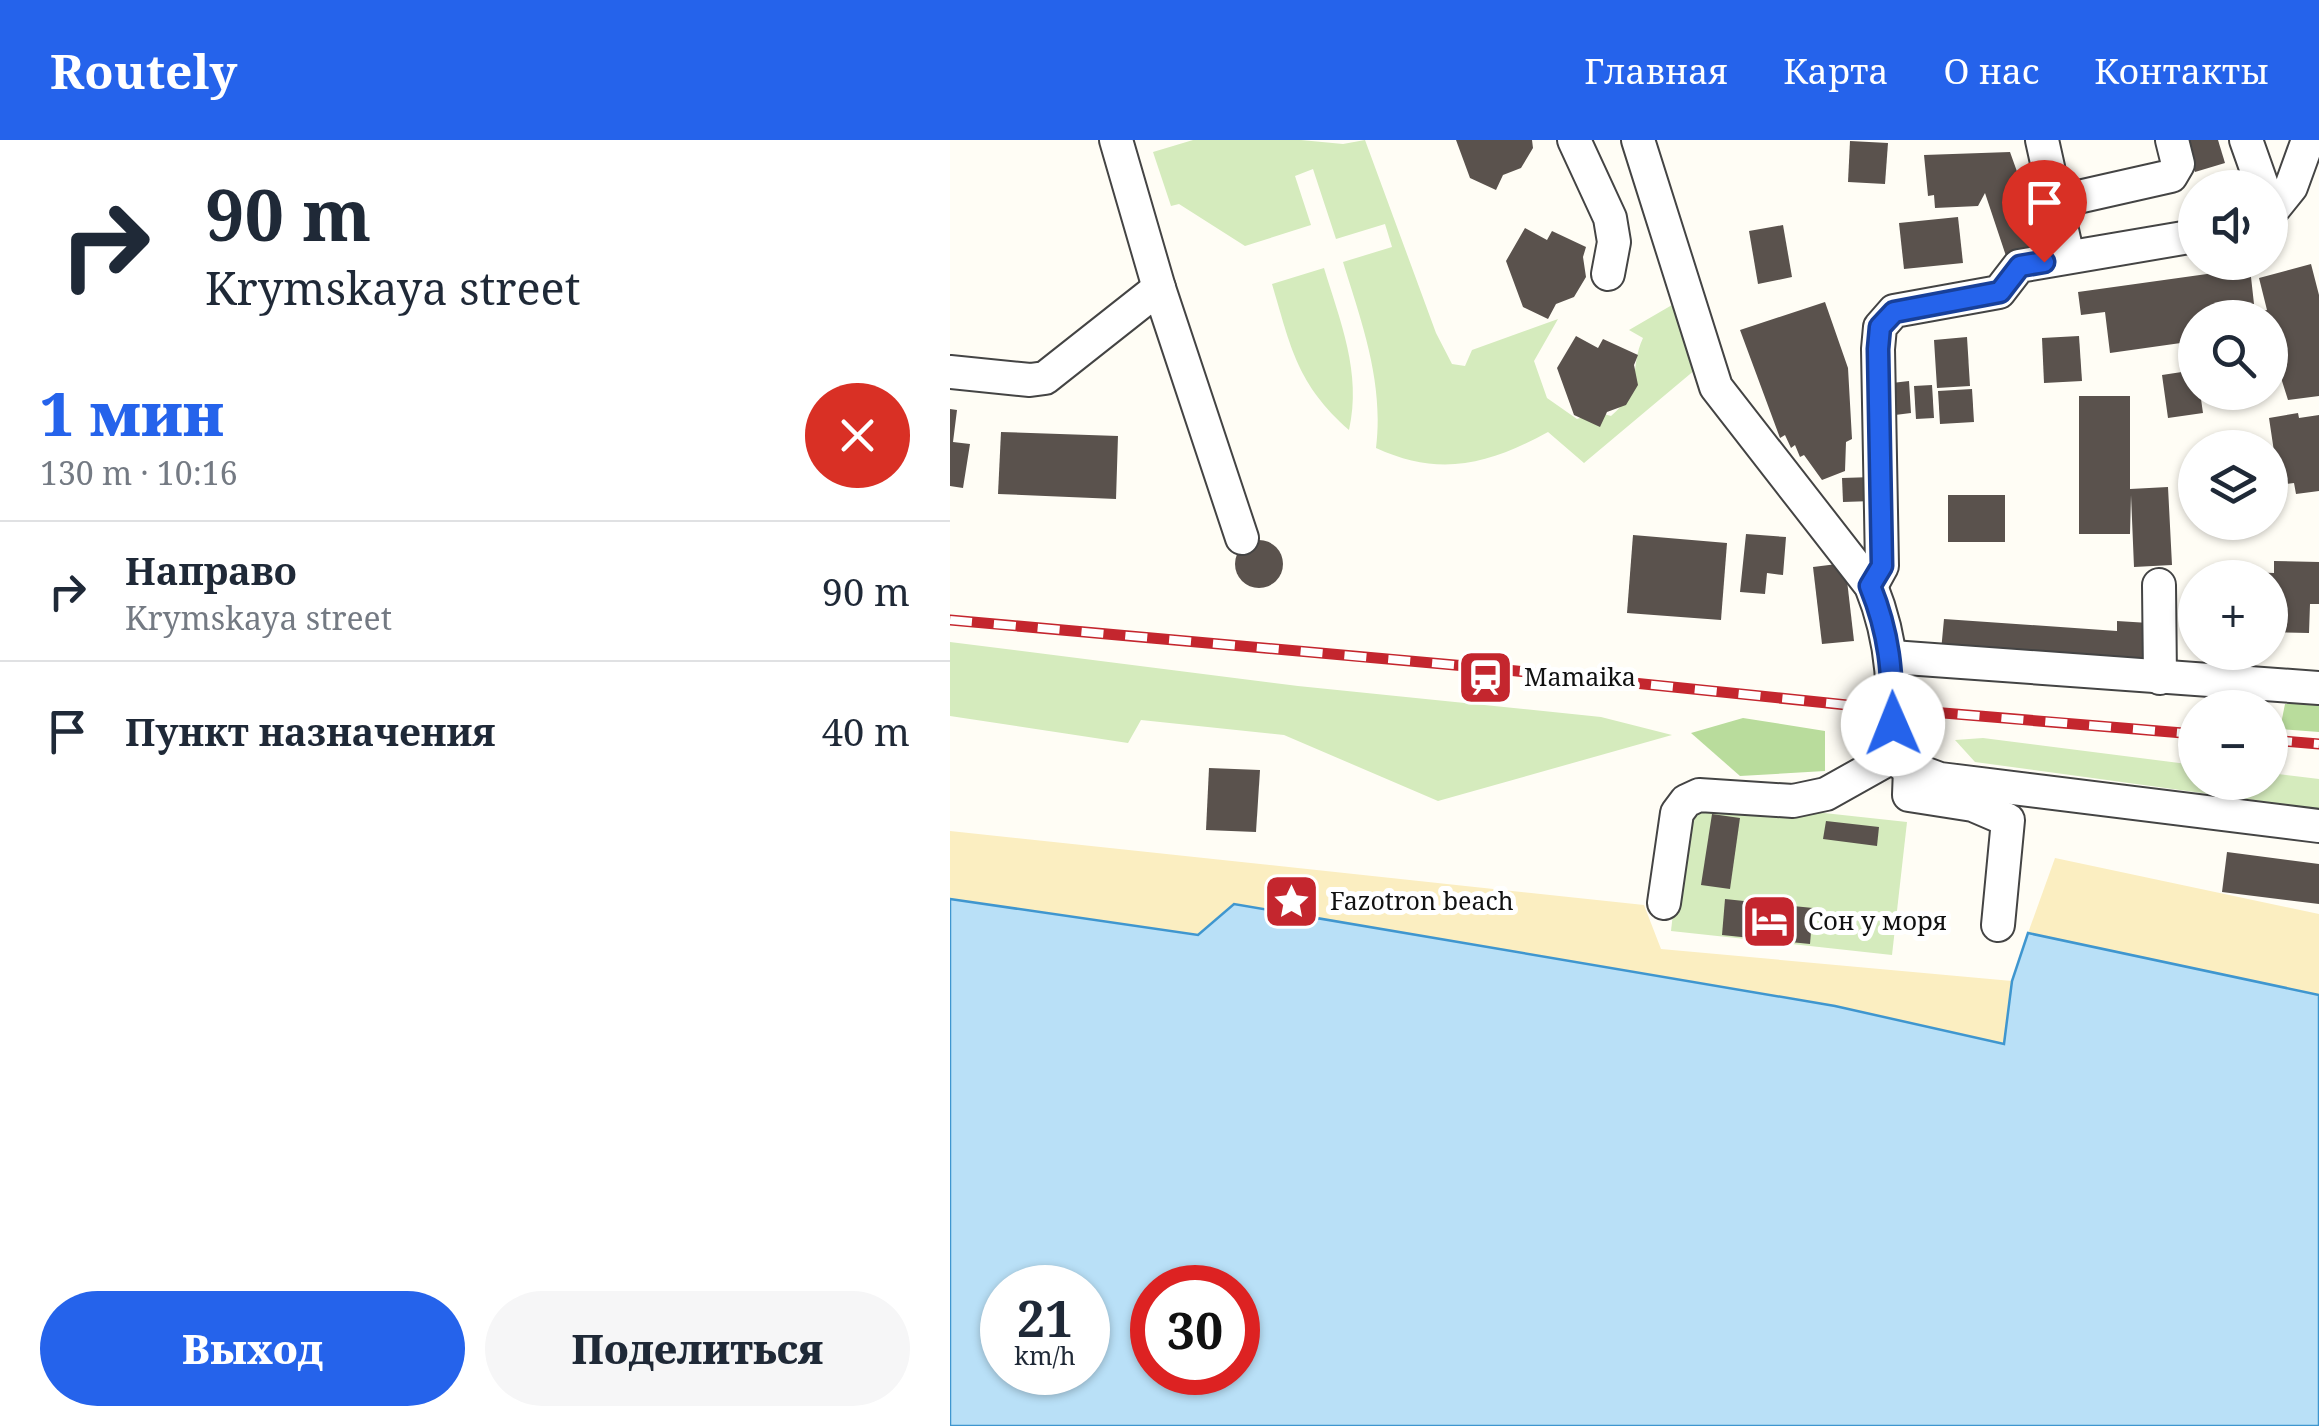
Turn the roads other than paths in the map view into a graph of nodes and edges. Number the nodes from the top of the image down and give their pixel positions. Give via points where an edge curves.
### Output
1 (1116, 140) edge
2 (1574, 140) edge
3 (1638, 140) edge
4 (2042, 140) edge
5 (2172, 140) edge
6 (2246, 140) edge
7 (2309, 161) edge
8 (2257, 170) edge
9 (2288, 189) edge
10 (2056, 202) junction
11 (2178, 239) edge
12 (2068, 257) junction
13 (1608, 274) dead end
14 (1160, 288) junction
15 (950, 372) edge
16 (1242, 538) dead end
17 (2159, 585) dead end
18 (1870, 586) junction
19 (1892, 657) junction
20 (2160, 678) junction
21 (2319, 688) edge
22 (1901, 762) junction
23 (2319, 826) edge
24 (1664, 903) dead end
25 (1998, 925) dead end

1 - 14 street
2 - 13 street via 1610,218
3 - 18 street via 1716,386
4 - 10 street
5 - 10 street via 2178,164 2171,176
6 - 8 street
7 - 9 street
10 - 12 street
11 - 12 street
12 - 18 street via 2020,266 2000,292 1894,312 1880,327 1882,566
14 - 15 street via 1045,378
14 - 16 street
17 - 20 street
18 - 19 street
19 - 20 street
19 - 22 street
20 - 21 street
22 - 23 street via 1940,779
22 - 24 street via 1826,794 1793,800 1699,796 1686,802 1677,813
22 - 25 street via 1908,795 1972,805 2008,820

